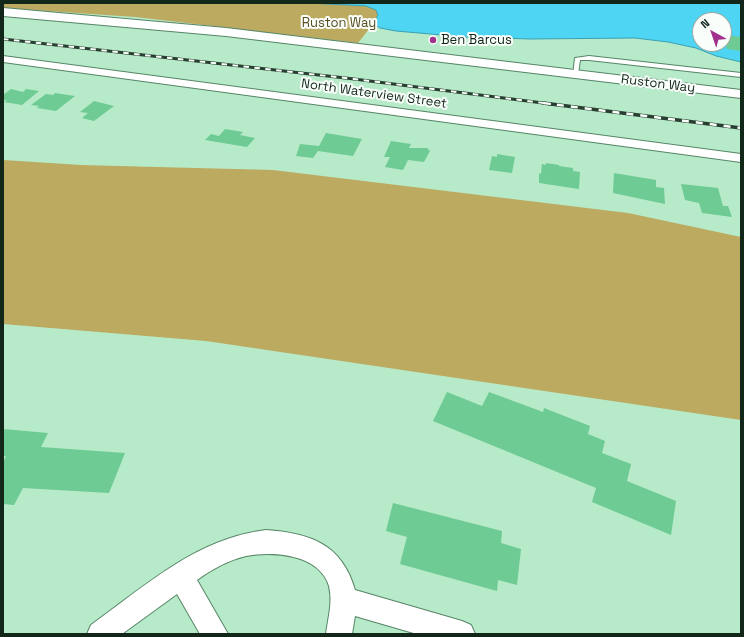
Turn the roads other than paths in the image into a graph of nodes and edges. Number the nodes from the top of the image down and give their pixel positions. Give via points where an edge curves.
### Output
1 (3, 12) edge
2 (3, 59) edge
3 (575, 70) junction
4 (741, 75) edge
5 (741, 94) edge
6 (741, 158) edge
7 (180, 575) junction
8 (344, 600) junction
9 (100, 634) edge
10 (215, 634) edge
11 (339, 634) edge
12 (462, 634) edge

1 - 3 main road, Ruston Way via 226,32
2 - 6 street, North Waterview Street
3 - 4 lane via 577,59 589,58
3 - 5 main road, Ruston Way
7 - 8 street via 213,555 233,548 255,543 288,544 315,552 325,559 338,575
7 - 9 street
7 - 10 street
8 - 11 street
8 - 12 street

